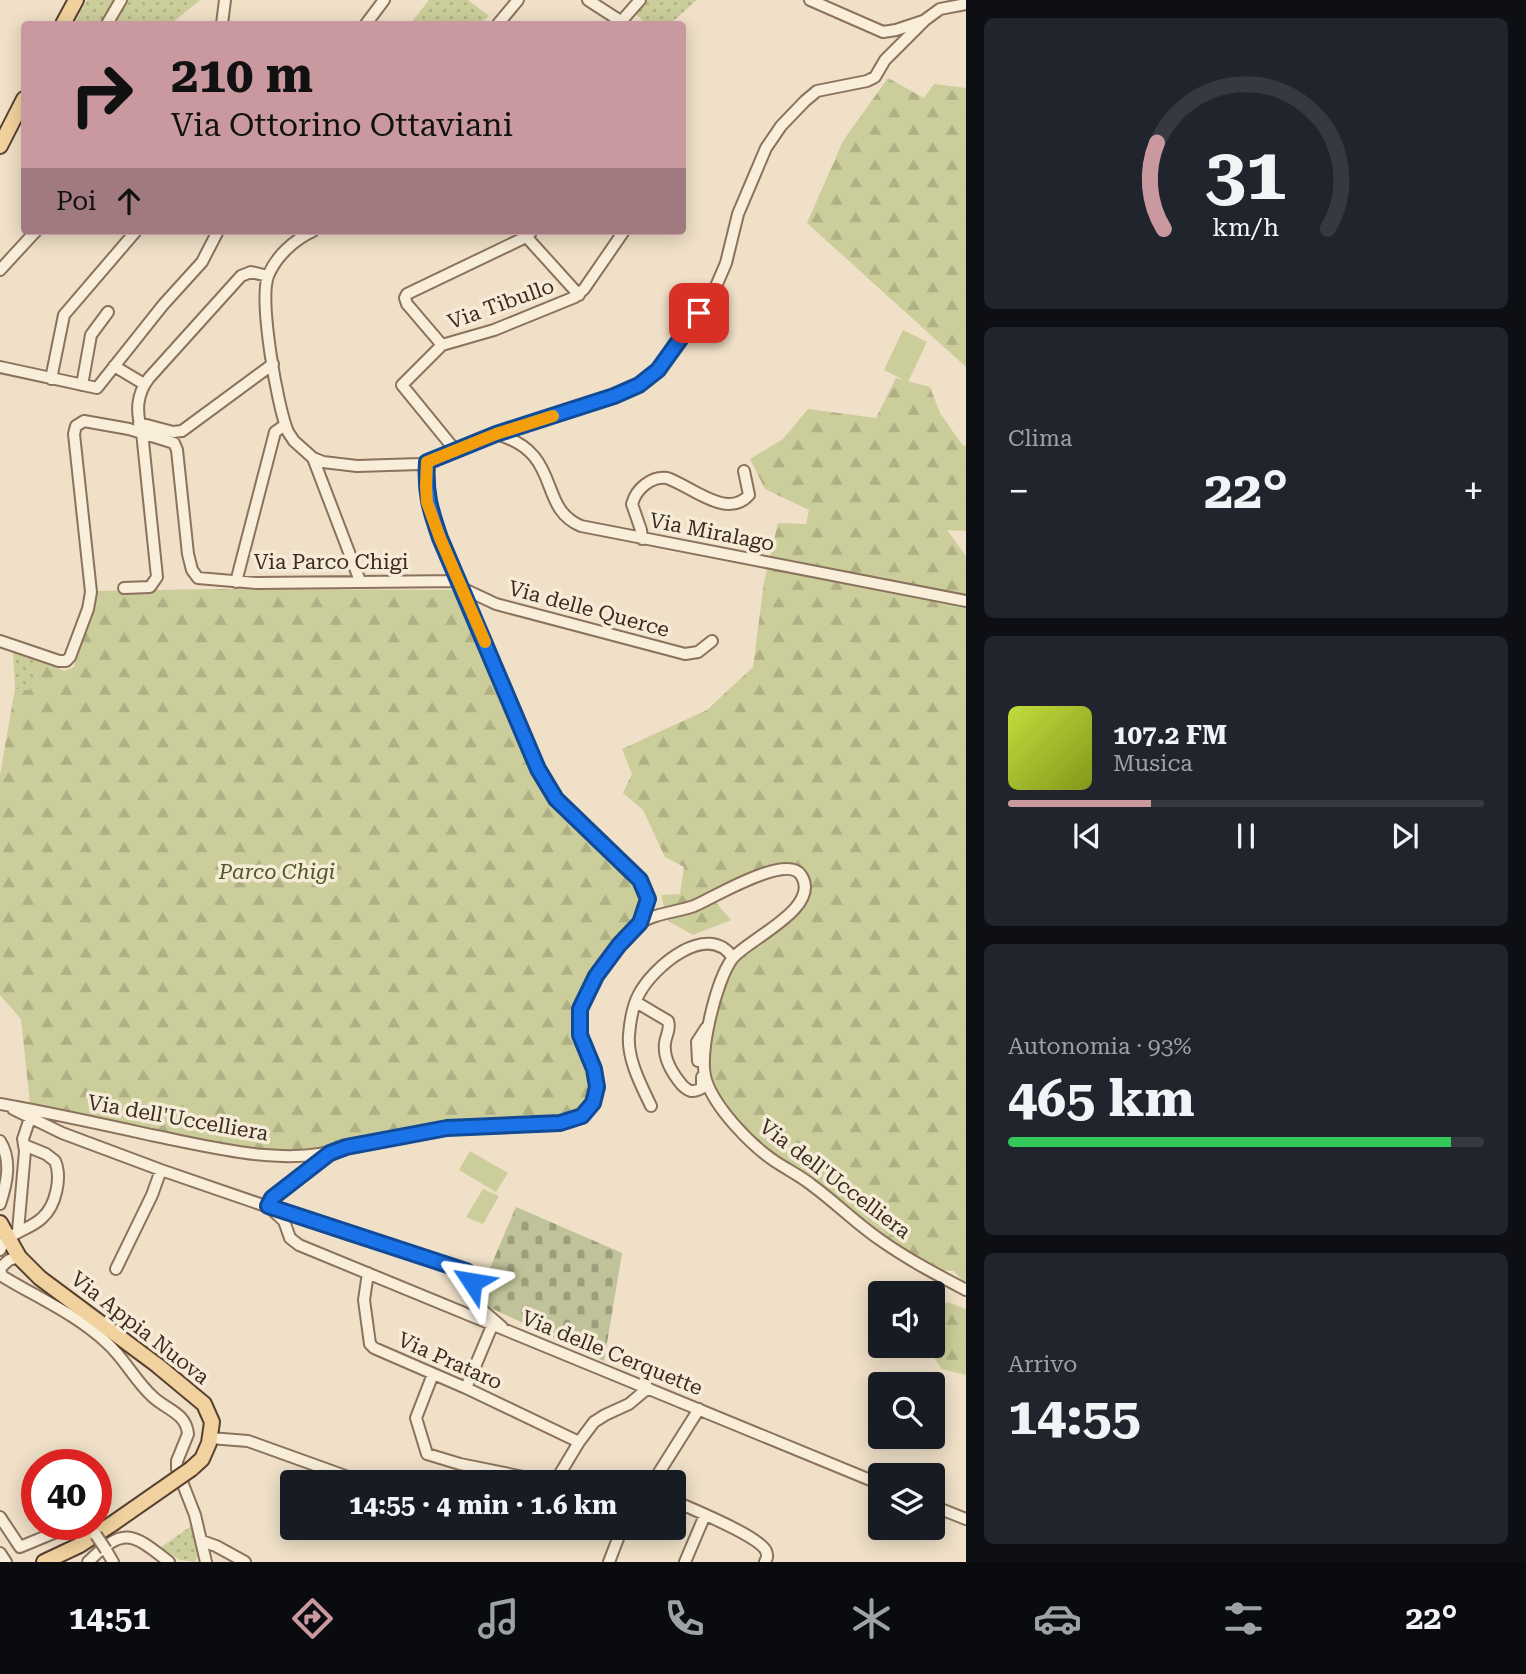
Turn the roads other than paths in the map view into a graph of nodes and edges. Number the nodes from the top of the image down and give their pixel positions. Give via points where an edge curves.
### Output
1 (76, 0) edge
2 (121, 0) edge
3 (225, 0) edge
4 (384, 0) edge
5 (518, 0) edge
6 (587, 0) edge
7 (640, 0) edge
8 (810, 0) edge
9 (966, 4) edge
10 (939, 5) edge
11 (925, 20) junction
12 (65, 21) edge
13 (109, 21) edge
14 (222, 21) edge
15 (368, 21) edge
16 (500, 21) edge
17 (618, 21) edge
18 (623, 21) edge
19 (21, 105) edge
20 (1, 142) edge
21 (33, 235) edge
22 (133, 235) edge
23 (213, 235) edge
24 (307, 235) edge
25 (523, 235) edge
26 (529, 235) edge
27 (621, 235) edge
28 (0, 270) edge
29 (268, 276) junction
30 (579, 295) junction
31 (108, 312) dead end
32 (442, 345) junction
33 (273, 364) junction
34 (114, 366) junction
35 (0, 368) edge
36 (51, 379) junction
37 (145, 384) junction
38 (82, 385) junction
39 (141, 428) junction
40 (280, 428) junction
41 (496, 434) junction
42 (455, 450) junction
43 (313, 458) junction
44 (427, 462) junction
45 (744, 471) dead end
46 (642, 539) junction
47 (360, 580) junction
48 (459, 581) junction
49 (236, 582) junction
50 (124, 588) dead end
51 (966, 601) edge
52 (0, 641) edge
53 (712, 641) dead end
54 (640, 923) junction
55 (733, 958) junction
56 (636, 1002) junction
57 (708, 1026) junction
58 (2, 1104) edge
59 (651, 1106) dead end
60 (53, 1113) junction
61 (30, 1118) junction
62 (50, 1127) junction
63 (0, 1141) edge
64 (24, 1145) junction
65 (330, 1153) junction
66 (161, 1170) junction
67 (3, 1172) edge
68 (2, 1192) edge
69 (0, 1204) edge
70 (268, 1206) junction
71 (7, 1236) edge
72 (19, 1257) junction
73 (116, 1269) dead end
74 (1, 1272) edge
75 (368, 1273) junction
76 (966, 1290) edge
77 (498, 1328) junction
78 (432, 1374) junction
79 (466, 1388) junction
80 (648, 1388) junction
81 (699, 1409) junction
82 (210, 1438) junction
83 (579, 1442) junction
84 (184, 1470) junction
85 (329, 1470) edge
86 (661, 1470) edge
87 (868, 1479) edge
88 (686, 1506) edge
89 (945, 1511) edge
90 (705, 1515) junction
91 (0, 1517) edge
92 (966, 1520) edge
93 (112, 1523) edge
94 (37, 1540) edge
95 (88, 1540) edge
96 (91, 1540) edge
97 (617, 1540) edge
98 (202, 1541) junction
99 (0, 1553) edge
100 (6, 1562) edge
101 (44, 1562) edge
102 (88, 1562) edge
103 (113, 1562) edge
104 (169, 1562) edge
105 (206, 1562) edge
106 (245, 1562) edge
107 (609, 1562) edge
108 (685, 1562) edge
109 (765, 1562) edge

1 - 12 main road
2 - 13 street
3 - 14 street
4 - 15 street
5 - 16 street
6 - 17 street
7 - 18 street
8 - 11 street via 883,32
9 - 10 street
10 - 11 street
11 - 41 street via 887,58 875,77 817,91 776,133 738,214 714,290 655,374 614,396
19 - 20 main road
21 - 28 street
22 - 36 street via 67,310
23 - 34 street via 202,262
24 - 29 street via 285,251
25 - 32 street via 405,297
26 - 30 street
27 - 30 street, Via Tibullo
29 - 33 street via 265,302
29 - 37 street via 243,275
30 - 32 street, Via Tibullo via 494,330
31 - 38 street via 91,335
32 - 42 street via 402,385
33 - 39 street via 180,432
33 - 40 street
34 - 37 street
34 - 38 street via 97,388
35 - 36 street
36 - 38 street
37 - 39 street via 138,401
39 - 49 street, Via Parco Chigi via 176,446 194,573 203,579
39 - 50 street via 157,577 150,587
39 - 52 street via 87,421 75,429 91,592 70,658 59,661
40 - 43 street
40 - 49 street
41 - 42 street
41 - 46 street, Via Miralago via 511,438 538,460 568,520
42 - 44 street
43 - 44 street via 357,466
43 - 47 street
44 - 48 street via 427,502
45 - 46 street via 749,495 734,505 719,503 665,477 645,485 632,504
46 - 51 street, Via Miralago
47 - 48 street, Via Parco Chigi
47 - 49 street, Via Parco Chigi
48 - 53 street, Via delle Querce via 465,592 496,604 685,654 698,652
48 - 54 street via 546,784 566,810 643,884 647,906
54 - 55 street, Via dell'Uccelliera via 691,907 767,872 788,869 800,873 803,890 793,910
54 - 65 street, Via dell'Uccelliera via 601,968 583,1001 579,1031 597,1087 593,1103 582,1116 560,1123 447,1128
55 - 56 street via 727,949 714,944 682,951 660,967
55 - 57 street, Via dell'Uccelliera
56 - 57 street via 668,1021 668,1064 688,1091 704,1085 697,1042
56 - 59 street via 629,1045
57 - 76 street, Via dell'Uccelliera via 703,1063 706,1082 753,1143 879,1239
58 - 60 street, Via dell'Uccelliera
58 - 61 street
60 - 62 street via 47,1116
60 - 65 street, Via dell'Uccelliera via 228,1149 277,1156
61 - 62 street
61 - 64 street
62 - 66 street
63 - 67 street via 7,1160
64 - 71 street
64 - 71 street via 46,1154 57,1165 57,1189 38,1222
65 - 70 street
66 - 70 street
66 - 73 street
67 - 68 street
68 - 69 street
70 - 75 street, Via delle Cerquette via 299,1245
70 - 77 street via 468,1272 472,1302
71 - 72 main road, Via Appia Nuova
72 - 74 street via 9,1260
72 - 82 main road, Via Appia Nuova via 200,1400 210,1416
74 - 84 street via 89,1327 117,1352 150,1395 179,1415 188,1432 177,1461
75 - 77 street, Via delle Cerquette
75 - 78 street, Via Prataro via 364,1300 370,1343
77 - 79 street
77 - 80 street, Via delle Cerquette
78 - 79 street, Via Prataro
78 - 83 street via 416,1418 431,1456 551,1482
79 - 83 street, Via Prataro
80 - 81 street, Via delle Cerquette
80 - 83 street via 629,1404 597,1419
81 - 86 street
81 - 87 street, Via delle Cerquette
82 - 84 main road via 205,1454
82 - 85 street via 248,1441
84 - 93 main road, bridge
84 - 98 street
88 - 90 street
89 - 92 street
90 - 108 street
90 - 109 street via 764,1548
91 - 94 street via 20,1547
95 - 101 main road
96 - 103 street, bridge
97 - 107 street
98 - 105 street
98 - 106 street
99 - 100 street
102 - 104 street via 104,1545 123,1537 149,1544

